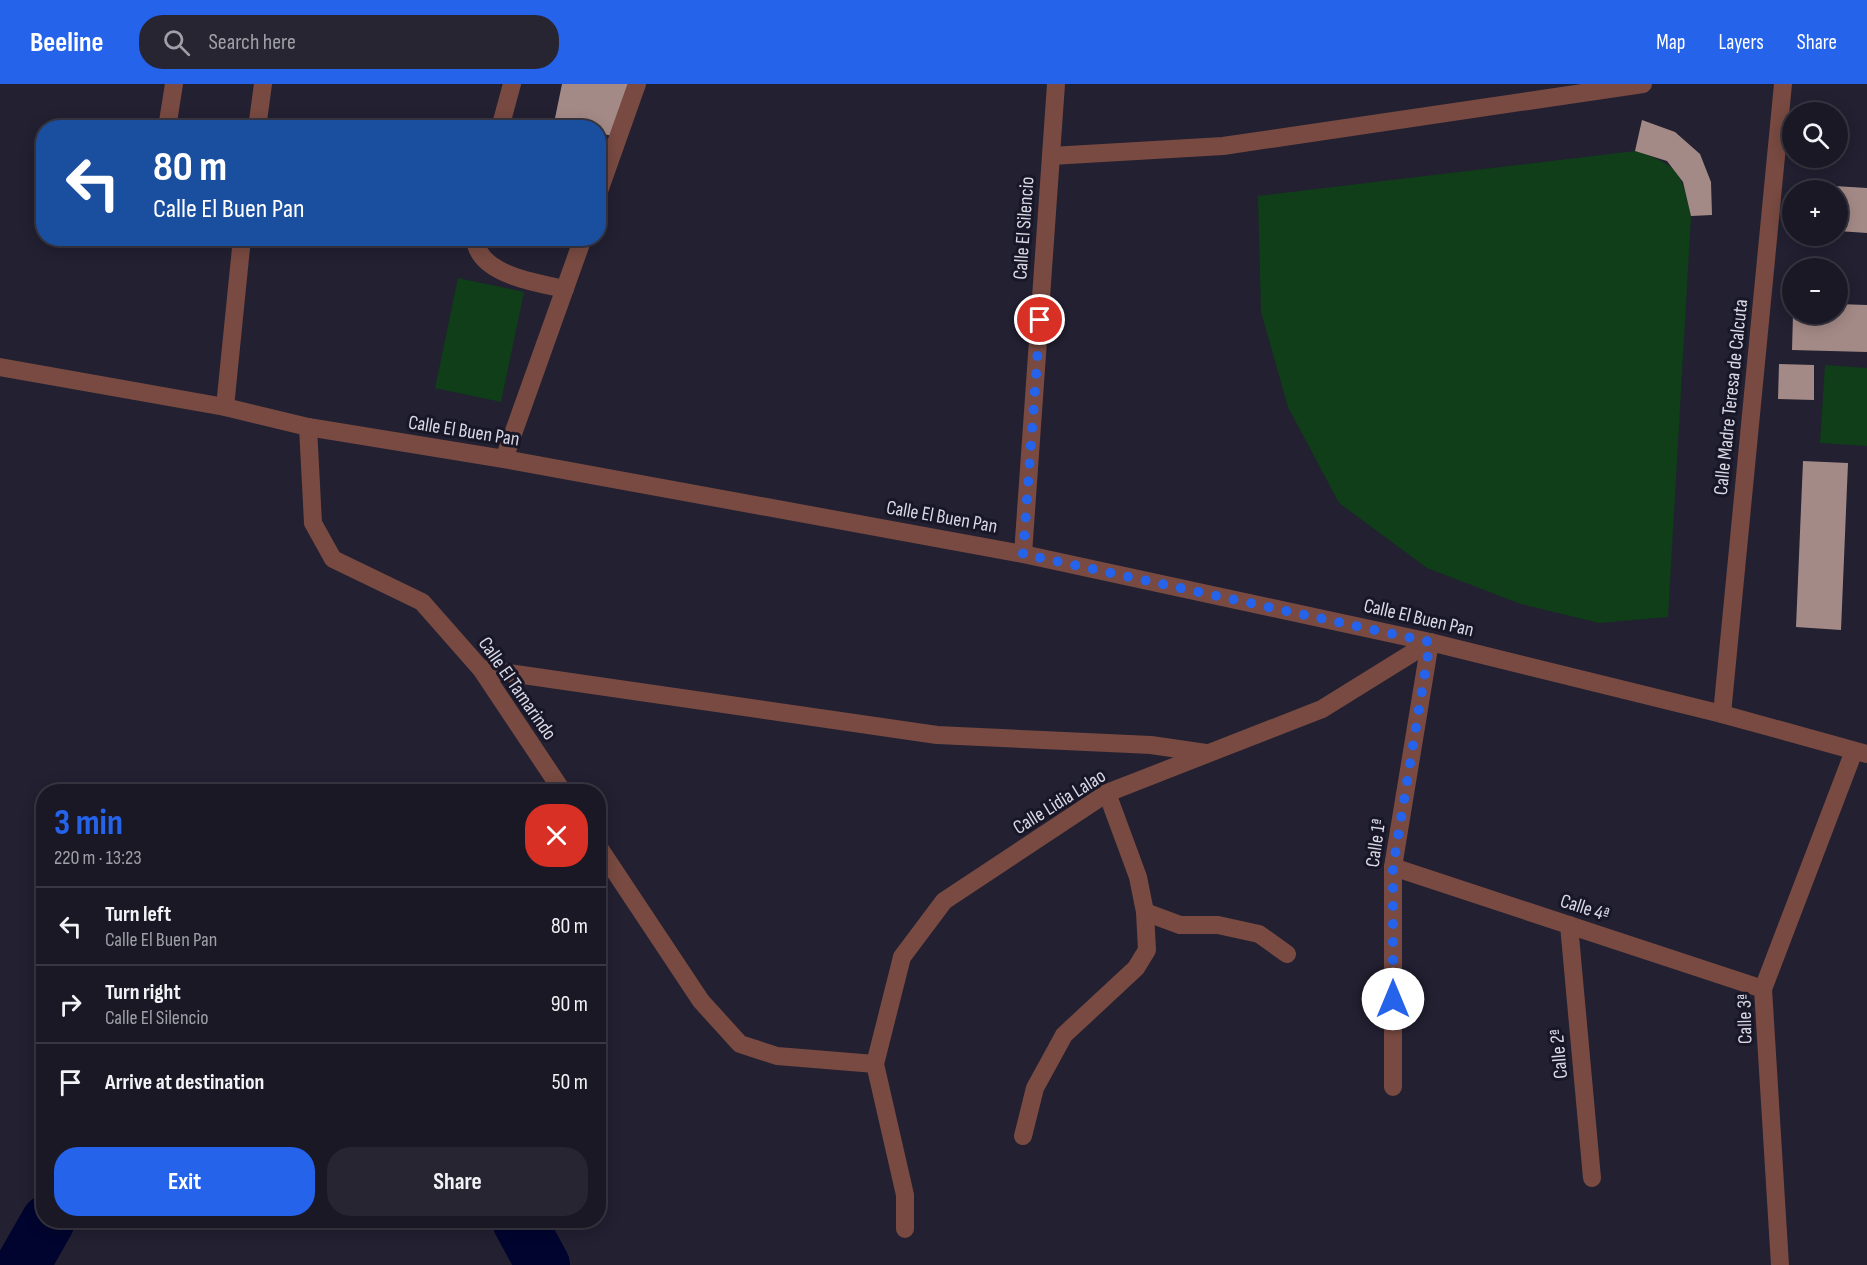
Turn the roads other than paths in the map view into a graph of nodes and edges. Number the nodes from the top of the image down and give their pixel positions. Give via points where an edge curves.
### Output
1 (174, 84) edge
2 (263, 84) edge
3 (512, 84) edge
4 (637, 84) edge
5 (1056, 84) edge
6 (1643, 84) edge
7 (1783, 84) edge
8 (167, 120) edge
9 (258, 120) edge
10 (502, 120) edge
11 (1051, 156) junction
12 (606, 171) edge
13 (241, 246) edge
14 (479, 246) edge
15 (580, 246) edge
16 (565, 290) junction
17 (0, 367) edge
18 (225, 407) junction
19 (308, 427) junction
20 (504, 459) junction
21 (1023, 554) junction
22 (1430, 642) junction
23 (481, 669) junction
24 (1722, 714) junction
25 (1209, 753) junction
26 (1861, 753) edge
27 (558, 784) edge
28 (1107, 793) junction
29 (606, 858) edge
30 (1393, 867) junction
31 (1145, 912) junction
32 (1569, 925) junction
33 (1287, 954) dead end
34 (1763, 989) junction
35 (875, 1064) junction
36 (1393, 1088) dead end
37 (1023, 1136) dead end
38 (1592, 1178) dead end
39 (904, 1229) dead end
40 (1780, 1265) edge

1 - 8 street
2 - 9 street
3 - 10 street
4 - 12 street
5 - 11 street, Calle El Silencio
6 - 11 street via 1223,146
7 - 24 street, Calle Madre Teresa de Calcuta
11 - 21 street, Calle El Silencio
13 - 18 street
14 - 16 street via 489,265 520,279
15 - 16 street
16 - 20 street
17 - 18 street, Calle El Buen Pan
18 - 19 street, Calle El Buen Pan
19 - 20 street, Calle El Buen Pan
19 - 23 street, Calle El Tamarindo via 313,523 333,559 422,602
20 - 21 street, Calle El Buen Pan
21 - 22 street, Calle El Buen Pan
22 - 24 street, Calle El Buen Pan
22 - 25 street, Calle Lidia Lalao via 1322,709
22 - 30 street, Calle 1ª
23 - 25 street via 937,735 1151,745
23 - 27 street, Calle El Tamarindo
24 - 26 street, Calle El Buen Pan
25 - 28 street, Calle Lidia Lalao
26 - 34 street, Calle 3ª
28 - 31 street via 1138,877
28 - 35 street, Calle Lidia Lalao via 944,902 902,957
29 - 35 street via 701,1001 740,1044 777,1056
30 - 32 street, Calle 4ª
30 - 36 street, Calle 1ª
31 - 33 street via 1180,925 1218,925 1259,934
31 - 37 street via 1147,950 1136,968 1064,1035 1035,1088
32 - 34 street, Calle 4ª
32 - 38 street, Calle 2ª
34 - 40 street, Calle 3ª
35 - 39 street via 905,1195

